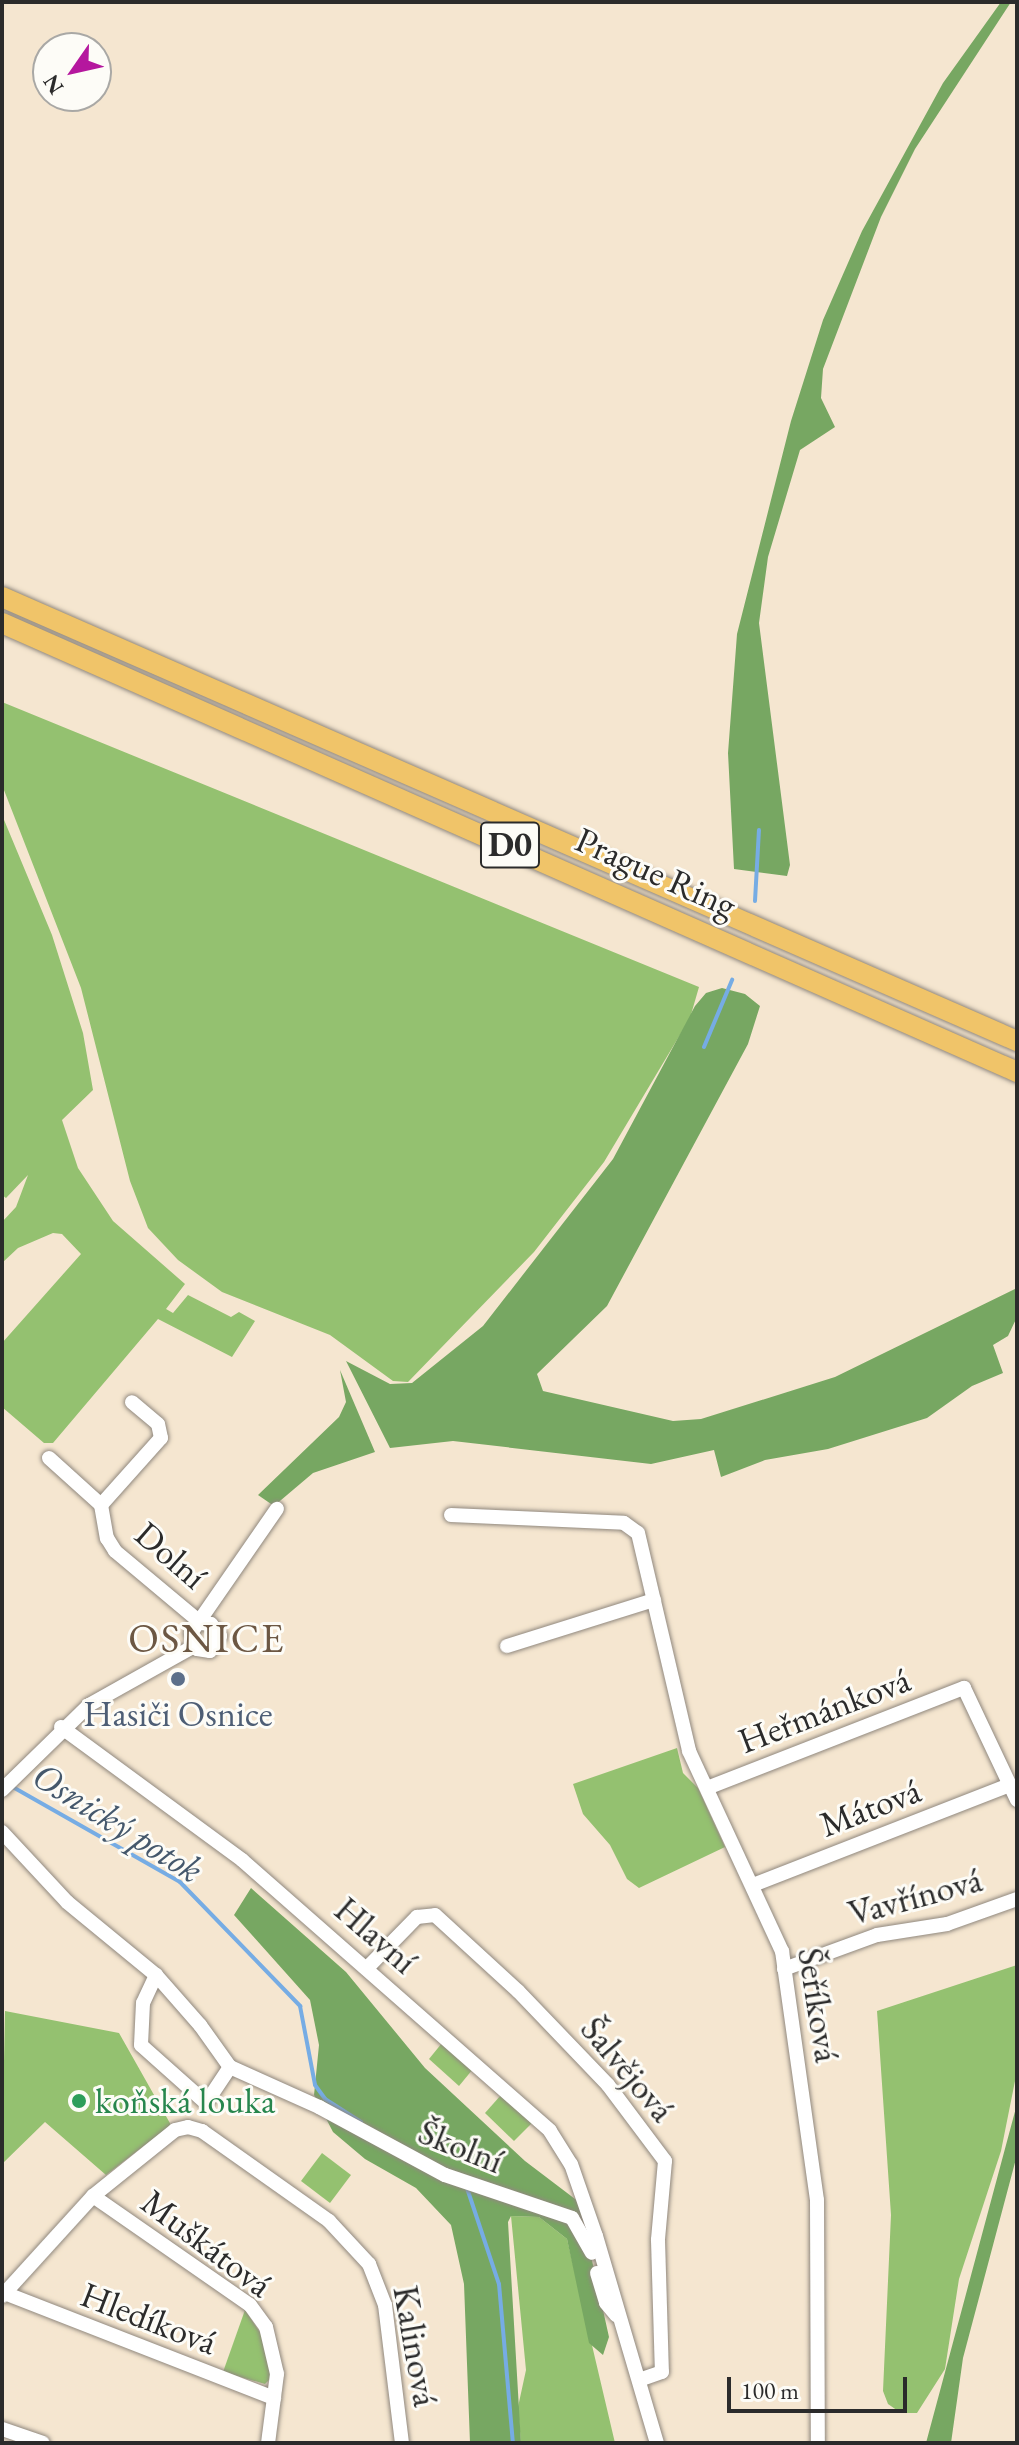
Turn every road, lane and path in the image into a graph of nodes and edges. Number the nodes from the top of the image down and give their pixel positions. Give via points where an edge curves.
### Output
1 (2, 597) edge
2 (2, 623) edge
3 (1017, 1041) edge
4 (1017, 1072) edge
5 (132, 1402) dead end
6 (49, 1458) dead end
7 (101, 1505) junction
8 (277, 1509) dead end
9 (451, 1515) dead end
10 (654, 1600) junction
11 (201, 1623) junction
12 (194, 1646) junction
13 (507, 1646) dead end
14 (61, 1727) junction
15 (7, 1785) edge
16 (1009, 1785) junction
17 (707, 1788) junction
18 (1017, 1800) edge
19 (2, 1832) edge
20 (753, 1885) junction
21 (1017, 1899) edge
22 (369, 1966) junction
23 (784, 1969) junction
24 (156, 1975) junction
25 (230, 2067) junction
26 (93, 2196) junction
27 (3, 2294) edge
28 (620, 2319) junction
29 (639, 2380) junction
30 (274, 2398) junction
31 (2, 2429) edge
32 (43, 2443) edge
33 (268, 2443) edge
34 (402, 2443) edge
35 (657, 2443) edge
36 (818, 2443) edge

1 - 3 highway, Prague Ring / D0
2 - 4 highway, Prague Ring / D0
5 - 7 street via 158,1424 161,1438
6 - 7 street, Dolní
7 - 11 street, Dolní via 115,1551
8 - 11 street
9 - 10 street, Šeříková via 624,1523 638,1533
10 - 13 street
10 - 17 street, Šeříková via 689,1751
11 - 12 street via 191,1633
11 - 12 street via 215,1627 220,1641 210,1651
12 - 14 street via 89,1705
14 - 15 street
14 - 22 street, Hlavní via 242,1860
16 - 17 street, Heřmánková via 964,1688
16 - 18 street
16 - 20 street, Mátová
17 - 20 street, Šeříková
19 - 24 street, Školní via 67,1902
20 - 23 street, Šeříková via 779,1941
21 - 23 street, Vavřínová via 947,1924 877,1935
22 - 28 street, Hlavní via 550,2131 571,2164
22 - 29 street, Šalvějová via 417,1917 435,1915 608,2085 665,2161 658,2240 662,2372
23 - 36 street, Šeříková via 817,2200
24 - 25 street, Školní
24 - 25 street via 143,2003 141,2045 206,2103
25 - 28 street, Školní via 319,2107 445,2175 572,2218 587,2237 606,2303
26 - 27 street, Kalinová
26 - 30 street, Muškátová via 250,2305 274,2349
26 - 34 street, Kalinová via 175,2130 188,2127 329,2221 369,2264 385,2305
27 - 30 street, Hledíková
28 - 29 street
29 - 35 street
30 - 33 street, Muškátová
31 - 32 street

